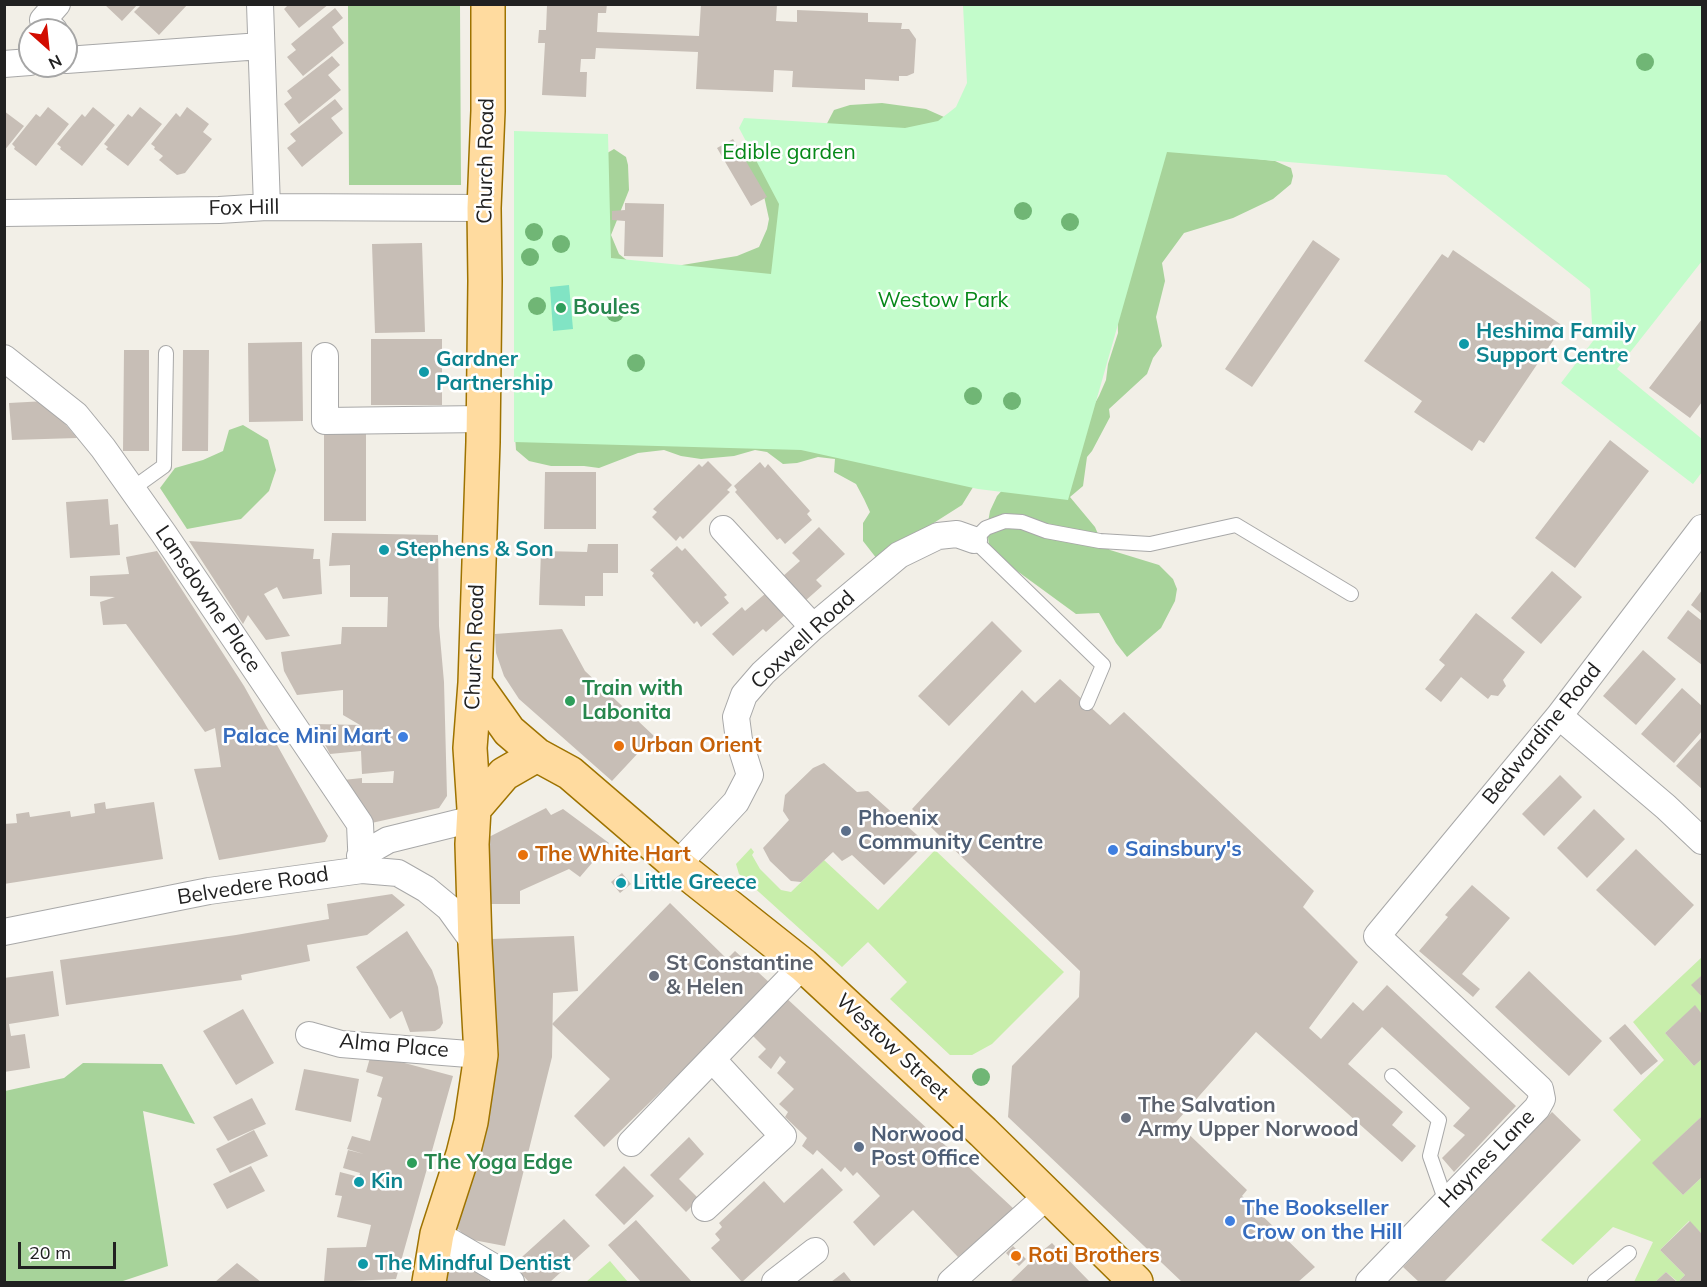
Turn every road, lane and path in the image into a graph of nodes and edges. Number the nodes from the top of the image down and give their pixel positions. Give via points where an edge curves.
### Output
1 (57, 4) edge
2 (260, 4) edge
3 (488, 4) edge
4 (45, 18) edge
5 (261, 46) junction
6 (78, 53) edge
7 (267, 207) junction
8 (484, 208) junction
9 (4, 213) edge
10 (166, 353) dead end
11 (325, 356) dead end
12 (4, 358) edge
13 (483, 420) junction
14 (132, 489) junction
15 (1702, 528) edge
16 (723, 529) dead end
17 (974, 540) junction
18 (1351, 594) dead end
19 (813, 627) junction
20 (475, 683) junction
21 (1087, 704) dead end
22 (1559, 716) junction
23 (537, 755) junction
24 (473, 814) junction
25 (1702, 841) edge
26 (361, 863) junction
27 (677, 865) junction
28 (4, 932) edge
29 (1377, 936) joint
30 (475, 944) junction
31 (803, 965) junction
32 (309, 1035) dead end
33 (481, 1055) junction
34 (712, 1059) junction
35 (1392, 1076) dead end
36 (631, 1143) dead end
37 (1047, 1196) junction
38 (1446, 1202) junction
39 (705, 1208) dead end
40 (437, 1234) junction
41 (816, 1251) dead end
42 (1629, 1253) dead end
43 (429, 1282) edge
44 (511, 1282) edge
45 (775, 1282) edge
46 (951, 1282) edge
47 (1136, 1282) edge
48 (1369, 1282) edge
49 (1597, 1282) edge

1 - 4 street
2 - 5 street
3 - 8 main road, Church Road
5 - 6 street
5 - 7 street
7 - 8 street, Fox Hill
7 - 9 street, Fox Hill
8 - 13 main road, Church Road
10 - 14 lane via 164,466
11 - 13 street via 326,421
12 - 14 street, Lansdowne Place via 76,415
13 - 20 main road, Church Road
14 - 26 street, Lansdowne Place via 360,824
15 - 22 street, Bedwardine Road
16 - 19 street
17 - 18 lane via 986,528 1005,520 1100,541 1150,544 1236,525
17 - 19 street, Coxwell Road via 957,534 938,536 917,545 899,555
17 - 21 lane via 1103,665
19 - 27 street, Coxwell Road via 744,696 736,717 750,776 736,802
20 - 23 main road, Westow Street via 509,731
20 - 24 main road, Church Road via 470,748
22 - 25 street
22 - 29 street, Bedwardine Road
23 - 24 main road via 504,774
23 - 27 main road, Westow Street via 570,773
24 - 26 street, Belvedere Road via 388,840
24 - 30 main road, Church Road
26 - 28 street, Belvedere Road
26 - 30 street, Belvedere Road via 398,873 426,889 449,908
27 - 31 main road, Westow Street
29 - 38 street, Haynes Lane via 1540,1089 1542,1099 1537,1108
30 - 33 main road, Church Road
31 - 34 street
31 - 37 main road, Westow Street
32 - 33 street, Alma Place via 341,1044
33 - 40 main road, Church Road via 471,1122
34 - 36 street
34 - 39 street via 783,1136
35 - 38 lane via 1439,1120 1430,1156
37 - 46 street
37 - 47 main road, Westow Street
38 - 48 street, Haynes Lane
40 - 43 main road, Church Road
40 - 44 street via 497,1269
41 - 45 street
42 - 49 lane

